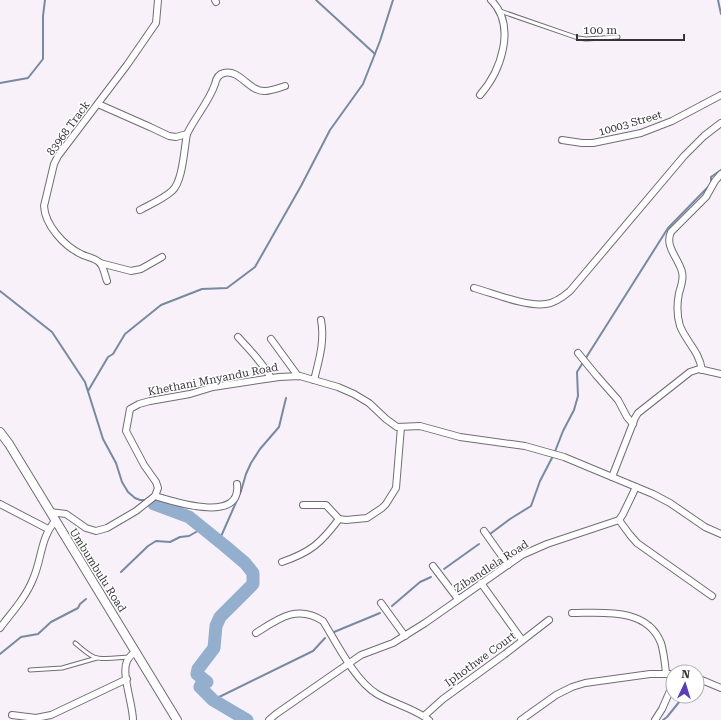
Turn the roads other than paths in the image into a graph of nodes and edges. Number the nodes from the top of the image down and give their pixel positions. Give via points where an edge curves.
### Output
1 (158, 0) edge
2 (491, 0) edge
3 (500, 11) junction
4 (618, 37) dead end
5 (285, 86) dead end
6 (480, 95) dead end
7 (721, 95) edge
8 (98, 104) junction
9 (721, 123) edge
10 (186, 134) junction
11 (562, 140) dead end
12 (721, 174) edge
13 (140, 210) dead end
14 (162, 257) dead end
15 (100, 263) junction
16 (107, 281) dead end
17 (474, 288) dead end
18 (321, 320) dead end
19 (238, 337) dead end
20 (271, 339) dead end
21 (578, 352) dead end
22 (702, 370) junction
23 (721, 374) edge
24 (298, 376) junction
25 (271, 378) junction
26 (314, 380) junction
27 (633, 424) junction
28 (401, 427) junction
29 (0, 432) edge
30 (612, 478) junction
31 (237, 484) dead end
32 (636, 487) junction
33 (155, 496) junction
34 (0, 504) edge
35 (303, 505) dead end
36 (50, 512) junction
37 (339, 519) junction
38 (619, 520) junction
39 (55, 521) junction
40 (48, 529) junction
41 (484, 531) dead end
42 (721, 534) edge
43 (282, 562) dead end
44 (508, 565) junction
45 (433, 566) dead end
46 (480, 583) junction
47 (712, 596) dead end
48 (458, 599) junction
49 (381, 603) dead end
50 (572, 613) dead end
51 (549, 620) dead end
52 (0, 628) edge
53 (256, 633) dead end
54 (405, 636) junction
55 (522, 640) junction
56 (75, 643) dead end
57 (133, 654) junction
58 (97, 658) junction
59 (349, 663) junction
60 (667, 664) edge
61 (30, 670) dead end
62 (665, 674) edge
63 (126, 679) junction
64 (705, 681) edge
65 (721, 688) edge
66 (665, 702) edge
67 (12, 715) dead end
68 (427, 718) edge
69 (134, 720) edge
70 (177, 720) edge
71 (269, 720) edge
72 (520, 720) edge
73 (655, 720) edge

1 - 8 street, 83968 Track via 156,23
2 - 3 street
3 - 4 lane via 578,38
3 - 6 street via 505,29 503,47 492,77
5 - 10 street via 264,92 256,90 238,76 229,72 223,73 217,78
7 - 11 street, 10003 Street via 672,122 641,133 582,144
8 - 10 street via 169,136
8 - 15 street, 83968 Track via 54,164 44,213 62,242
9 - 17 street via 684,156 606,250 560,299 545,304 528,303
10 - 13 street via 177,185 164,197
12 - 22 street via 706,198 669,237 682,273 678,307 680,326 701,361
14 - 15 street, 83968 Track via 141,269 131,271
15 - 16 street
18 - 26 street via 323,341
19 - 25 street via 261,362
20 - 24 street
21 - 27 street via 618,400
22 - 23 street
22 - 27 street via 686,374 642,409
24 - 25 street, Khethani Mnyandu Road
24 - 26 street, Khethani Mnyandu Road
25 - 33 street, Khethani Mnyandu Road via 150,401 130,410 126,431 156,482 158,491
26 - 28 street, Khethani Mnyandu Road via 354,394 392,424
27 - 30 street
28 - 30 street via 420,426 460,437 525,446 564,457
28 - 37 street via 396,488 386,504 367,518
29 - 36 main road, Umbumbulu Road
30 - 32 street
31 - 33 street via 234,499 221,506 188,505
32 - 38 street
32 - 42 street via 670,503 705,527
33 - 36 street via 131,514 107,528 96,531 86,528 66,514
34 - 40 street
35 - 37 street via 326,505
36 - 39 main road, Umbumbulu Road
37 - 43 street via 321,542 303,554
38 - 44 street, Zibandlela Road via 541,546
38 - 47 street via 638,543
39 - 40 street
39 - 57 main road, Umbumbulu Road
40 - 52 street via 33,580 23,599
41 - 44 street
44 - 46 street, Zibandlela Road
45 - 48 street
46 - 48 street, Zibandlela Road
46 - 55 street
48 - 54 street, Zibandlela Road
49 - 54 street
50 - 60 street via 628,615 643,621 653,629 661,643
51 - 55 street, Iphothwe Court
53 - 59 street via 292,613 308,614 323,621
54 - 59 street, Zibandlela Road
55 - 68 street, Iphothwe Court via 443,699
56 - 58 lane
57 - 58 lane
57 - 63 street via 126,665
57 - 70 main road, Umbumbulu Road
58 - 61 lane via 62,668
59 - 68 street via 372,691
59 - 71 street, Zibandlela Road
62 - 72 street via 584,683 556,695
63 - 67 street via 51,715 36,718
63 - 69 street
64 - 65 street
66 - 73 street

